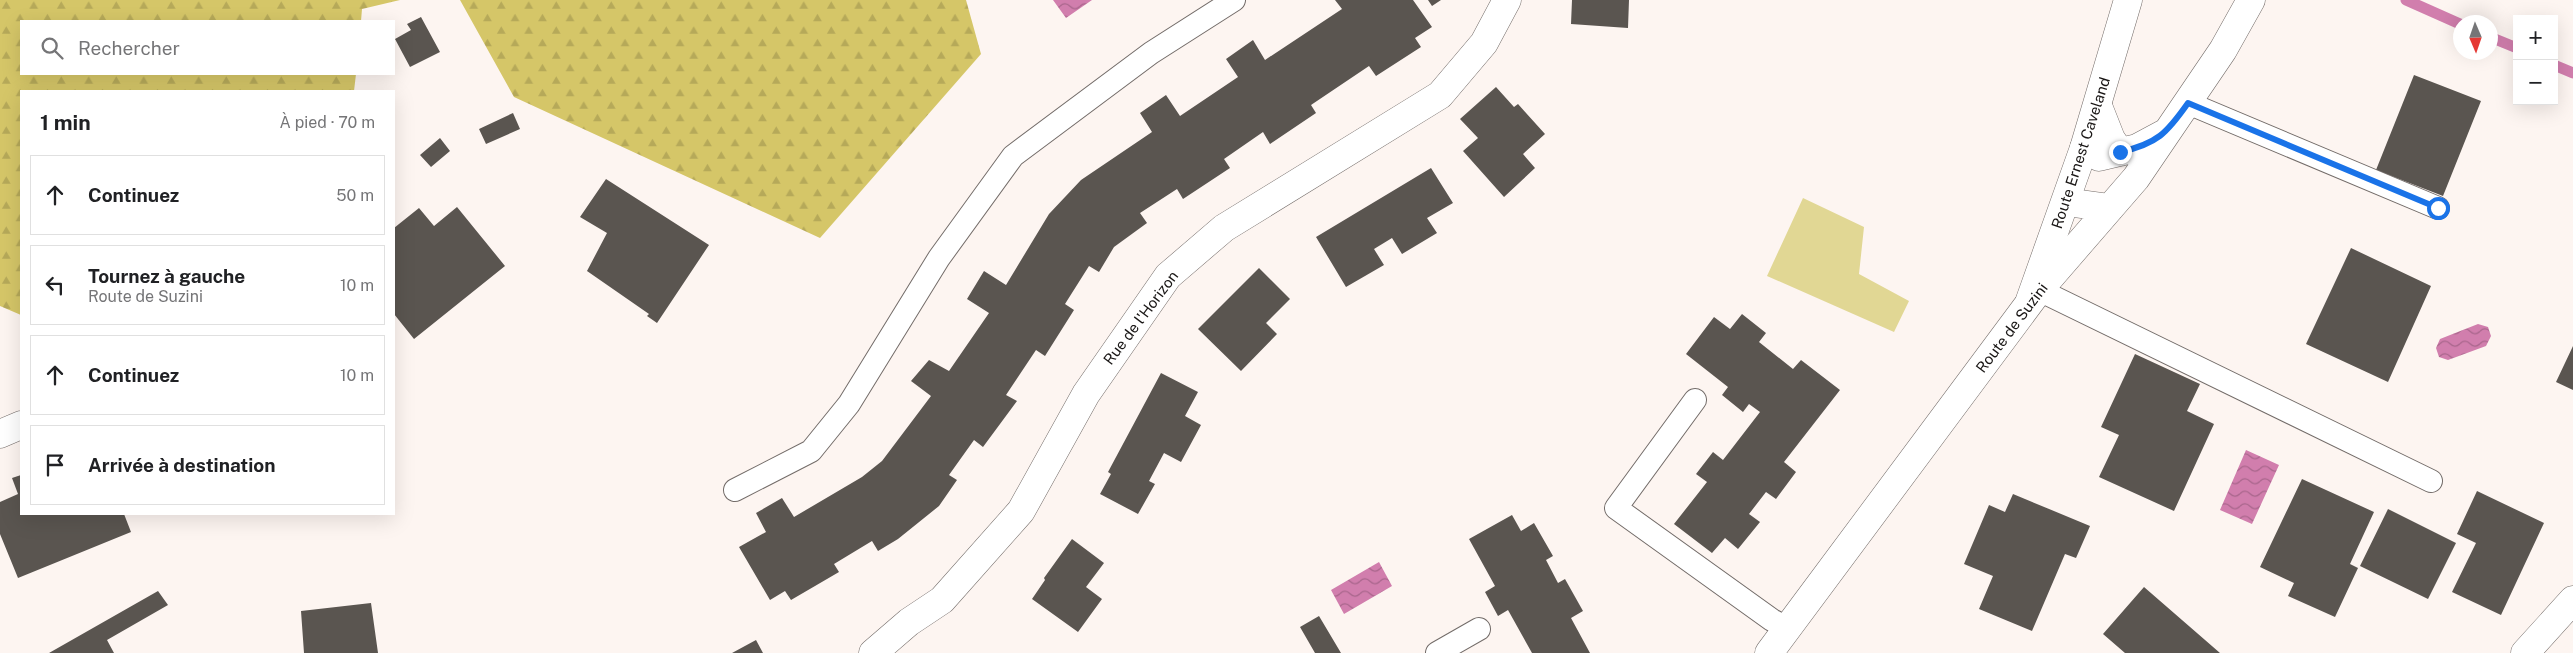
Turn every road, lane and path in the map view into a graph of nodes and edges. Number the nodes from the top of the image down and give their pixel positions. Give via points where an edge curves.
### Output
1 (1234, 0) edge
2 (1506, 0) edge
3 (2128, 0) edge
4 (2250, 0) edge
5 (2188, 103) junction
6 (2098, 106) junction
7 (2169, 131) junction
8 (2084, 148) junction
9 (2120, 152) junction
10 (2066, 202) junction
11 (2110, 208) junction
12 (2438, 208) dead end
13 (2034, 297) junction
14 (1695, 400) dead end
15 (20, 425) edge
16 (0, 434) edge
17 (2431, 481) dead end
18 (735, 490) dead end
19 (2573, 600) edge
20 (1479, 629) dead end
21 (1788, 629) junction
22 (873, 653) edge
23 (1437, 653) edge
24 (1769, 653) edge
25 (2525, 653) edge

1 - 18 lane via 1151,53 1013,156 939,258 849,404 810,451
2 - 22 street, Rue de l'Horizon via 1484,43 1440,95 1224,228 1168,276 1086,394 1021,511 942,600 909,622
3 - 6 street, Route Ernest Caveland
4 - 5 street, Route de Suzini via 2223,50
5 - 7 street, Route de Suzini
5 - 12 lane
6 - 8 street, Route Ernest Caveland
6 - 9 street via 2111,139
7 - 9 street via 2138,148
7 - 11 street, Route de Suzini
8 - 9 street via 2100,157
8 - 10 street, Route Ernest Caveland
10 - 11 street
10 - 13 street, Route Ernest Caveland
11 - 13 street, Route de Suzini
13 - 17 lane
13 - 21 street, Route de Suzini
14 - 21 lane via 1616,508 1752,607
15 - 16 street
19 - 25 street
20 - 23 lane
21 - 24 street, Route de Suzini

